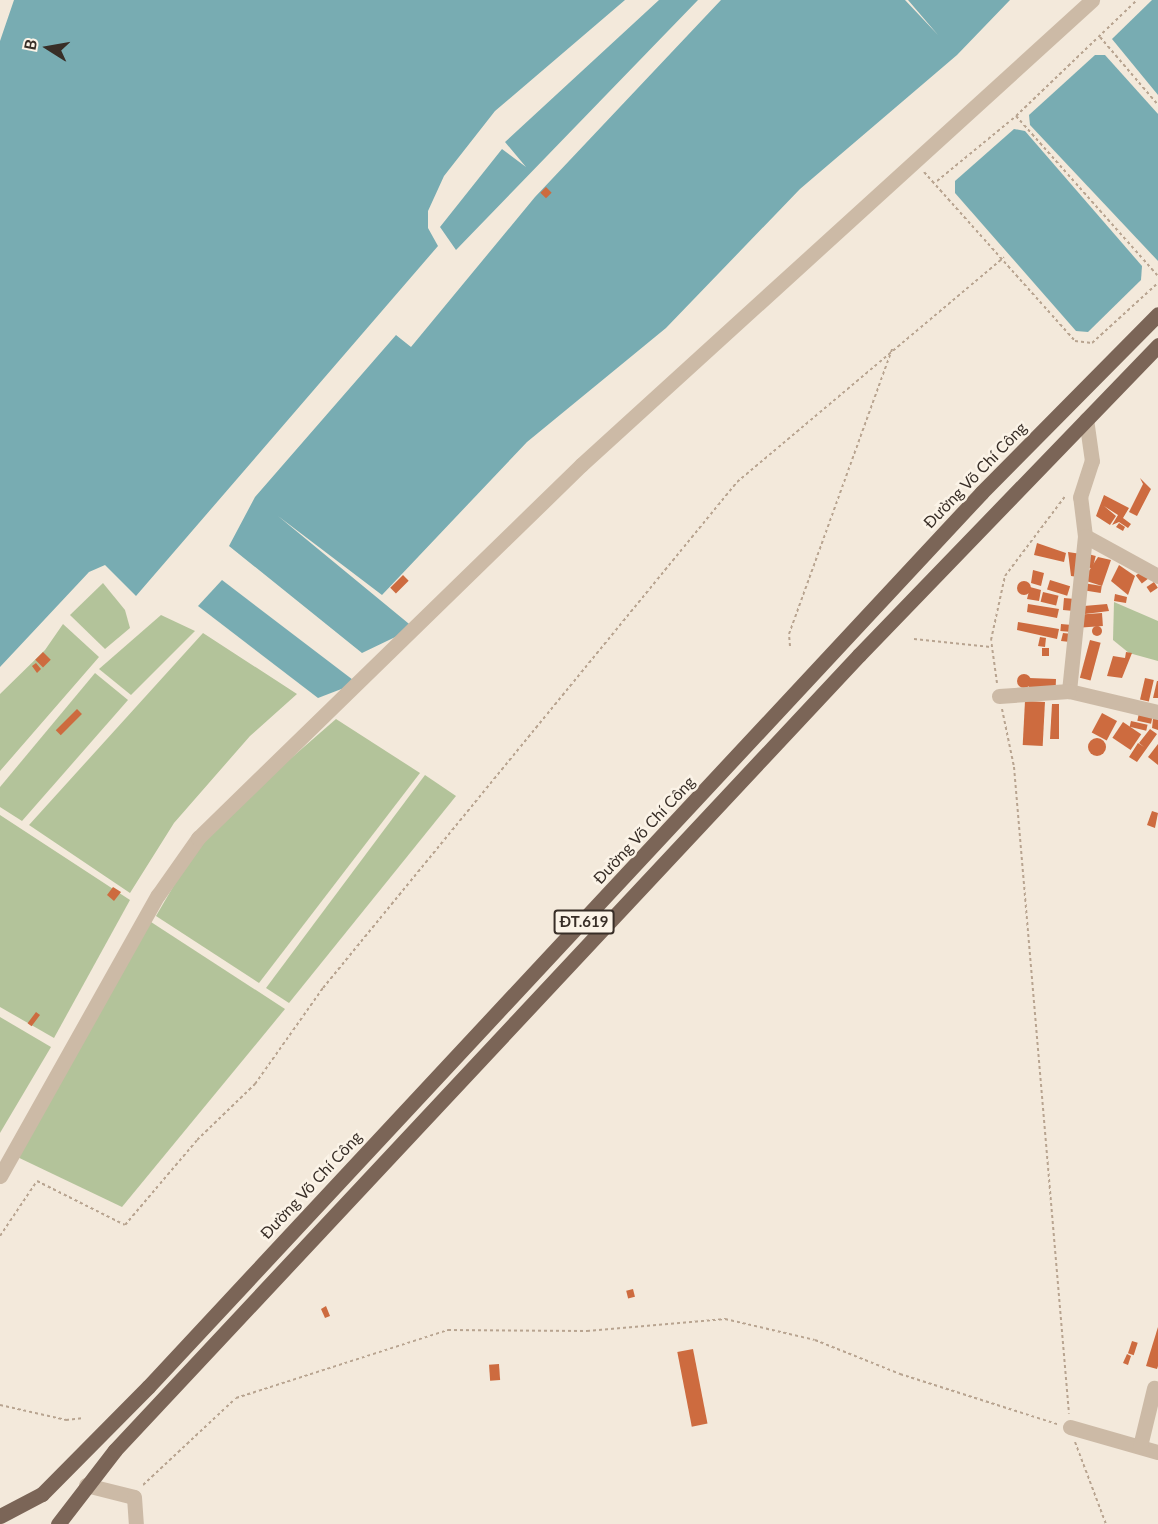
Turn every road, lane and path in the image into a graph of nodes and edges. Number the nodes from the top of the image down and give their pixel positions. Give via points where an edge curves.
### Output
1 (1092, 0) edge
2 (1137, 0) edge
3 (1100, 37) junction
4 (1158, 105) edge
5 (1016, 116) junction
6 (912, 163) junction
7 (937, 181) junction
8 (1004, 257) junction
9 (1158, 276) edge
10 (1158, 283) edge
11 (1158, 314) edge
12 (1158, 345) edge
13 (893, 346) junction
14 (1086, 419) junction
15 (1017, 457) junction
16 (1034, 473) junction
17 (1070, 489) dead end
18 (1085, 536) junction
19 (1158, 576) edge
20 (914, 639) dead end
21 (790, 646) dead end
22 (992, 648) junction
23 (1069, 692) junction
24 (999, 696) junction
25 (1158, 712) edge
26 (0, 1176) edge
27 (0, 1236) edge
28 (1154, 1388) dead end
29 (0, 1405) edge
30 (84, 1418) dead end
31 (1070, 1427) junction
32 (1140, 1446) junction
33 (1158, 1452) edge
34 (86, 1485) junction
35 (134, 1497) junction
36 (0, 1518) edge
37 (12, 1524) edge
38 (58, 1524) edge
39 (136, 1524) edge
40 (1106, 1524) edge

1 - 6 street
2 - 3 path
3 - 4 path
3 - 5 path
5 - 7 path
5 - 9 path
6 - 7 path
6 - 26 street via 581,465 198,838 159,895
7 - 8 path
8 - 10 path via 1083,344 1092,343
8 - 13 path
11 - 15 main road, Đường Võ Chí Công / ĐT.619
12 - 14 main road, ĐT.619
13 - 21 path via 789,634
13 - 27 path via 737,482 323,988 255,1084 197,1140 124,1224 37,1181
14 - 16 main road, ĐT.619
14 - 18 street via 1092,461 1080,497
15 - 16 main road
15 - 36 main road, Đường Võ Chí Công / ĐT.619 via 148,1387 42,1494
16 - 34 main road, ĐT.619
17 - 22 path via 1005,576
18 - 19 street
18 - 23 street
20 - 22 path
22 - 24 path
23 - 24 street
23 - 25 street
24 - 31 path via 1014,767
28 - 32 street
29 - 30 path via 66,1420
31 - 32 street
31 - 35 path via 900,1374 815,1340 725,1318 587,1331 448,1330 236,1398 155,1468
31 - 40 path
32 - 33 street
34 - 35 street
34 - 38 main road, ĐT.619
35 - 39 street
36 - 37 main road

